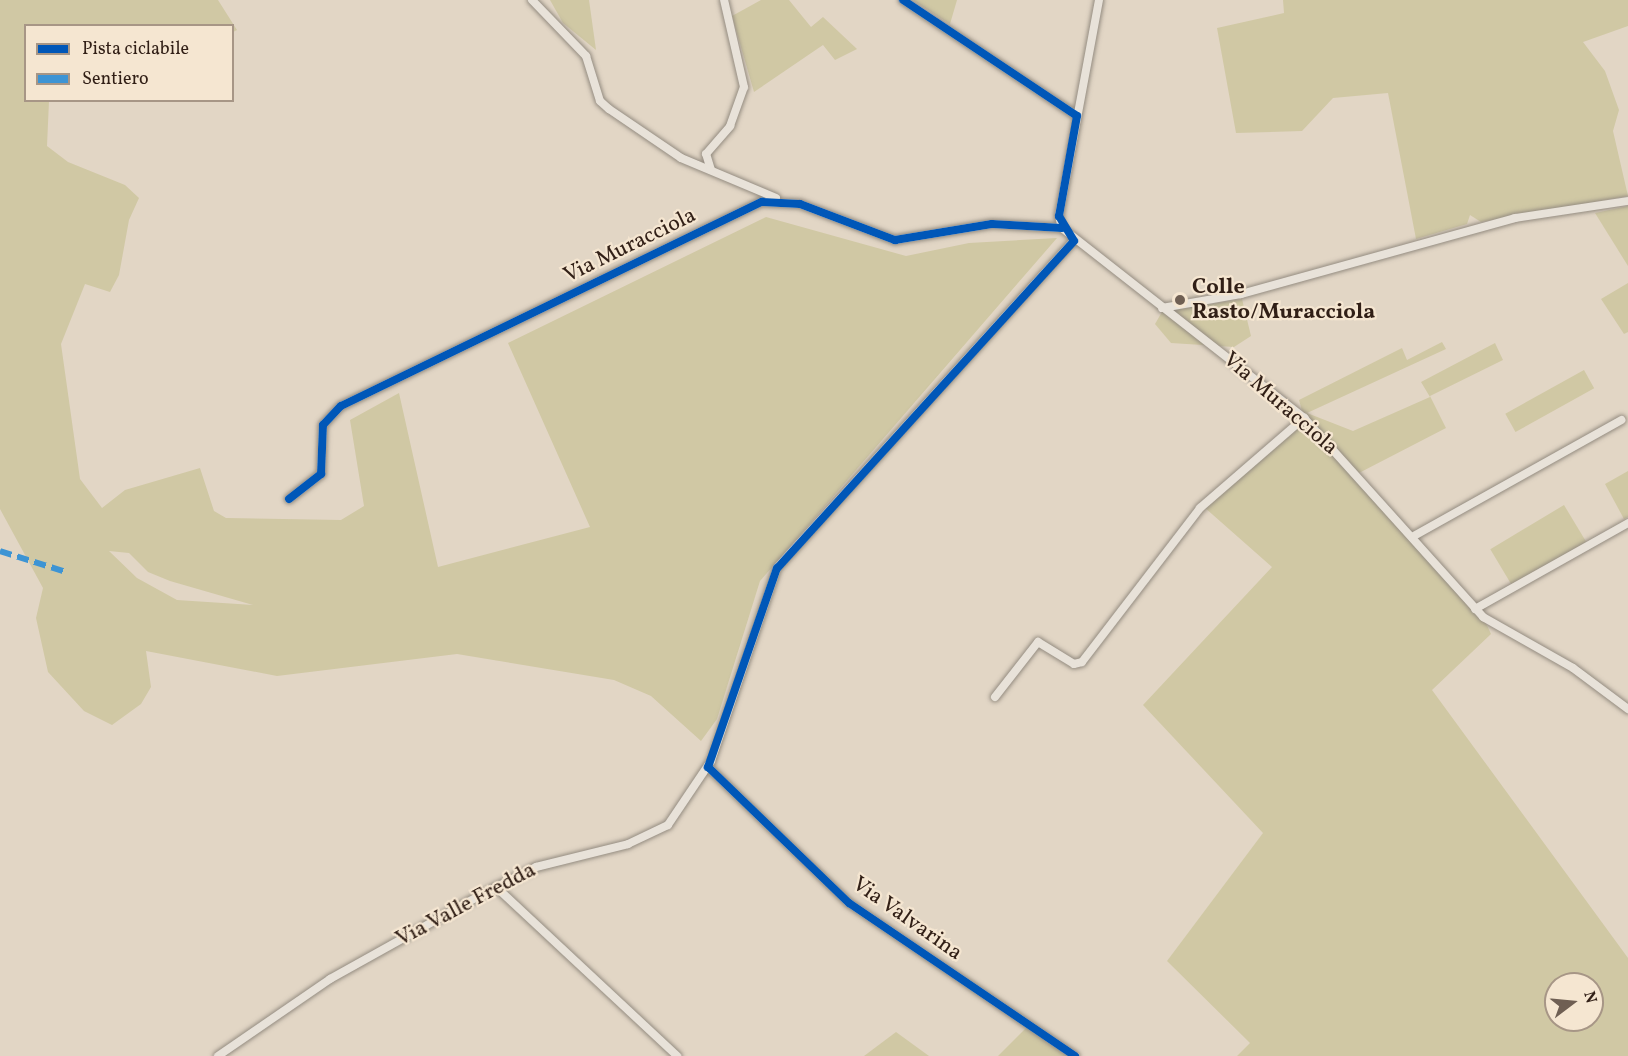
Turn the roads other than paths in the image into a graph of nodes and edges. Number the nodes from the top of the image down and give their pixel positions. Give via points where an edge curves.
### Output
1 (532, 0) edge
2 (724, 0) edge
3 (903, 0) edge
4 (1099, 0) edge
5 (1077, 116) junction
6 (711, 171) junction
7 (779, 200) junction
8 (1628, 201) edge
9 (1062, 228) junction
10 (1074, 241) junction
11 (1162, 308) junction
12 (1304, 418) junction
13 (1621, 420) dead end
14 (289, 499) dead end
15 (1628, 523) edge
16 (1412, 537) junction
17 (1476, 609) junction
18 (994, 697) dead end
19 (1628, 709) edge
20 (708, 767) junction
21 (496, 887) junction
22 (218, 1056) edge
23 (677, 1056) edge
24 (1075, 1056) edge

1 - 6 street via 586,56 600,101 681,158
2 - 6 street via 744,87 730,126 706,154
3 - 5 street
4 - 5 street
5 - 9 street via 1059,216
6 - 7 street
7 - 9 street via 895,240 992,224
7 - 14 street, Via Muracciola via 762,202 340,406 323,425 321,474
8 - 11 street via 1515,218 1241,294
9 - 10 street, Via Muracciola
10 - 11 street, Via Muracciola
10 - 20 street, Via Valle Fredda via 777,568
11 - 12 street, Via Muracciola
12 - 16 street, Via Muracciola
12 - 18 street via 1200,508 1084,660 1074,664 1036,643
13 - 16 street
15 - 17 street
16 - 17 street, Via Muracciola
17 - 19 street, Via Muracciola via 1573,668
20 - 21 street, Via Valle Fredda via 661,830 544,865
20 - 24 street, Via Valvarina via 852,906
21 - 22 street, Via Valle Fredda via 330,979
21 - 23 street

